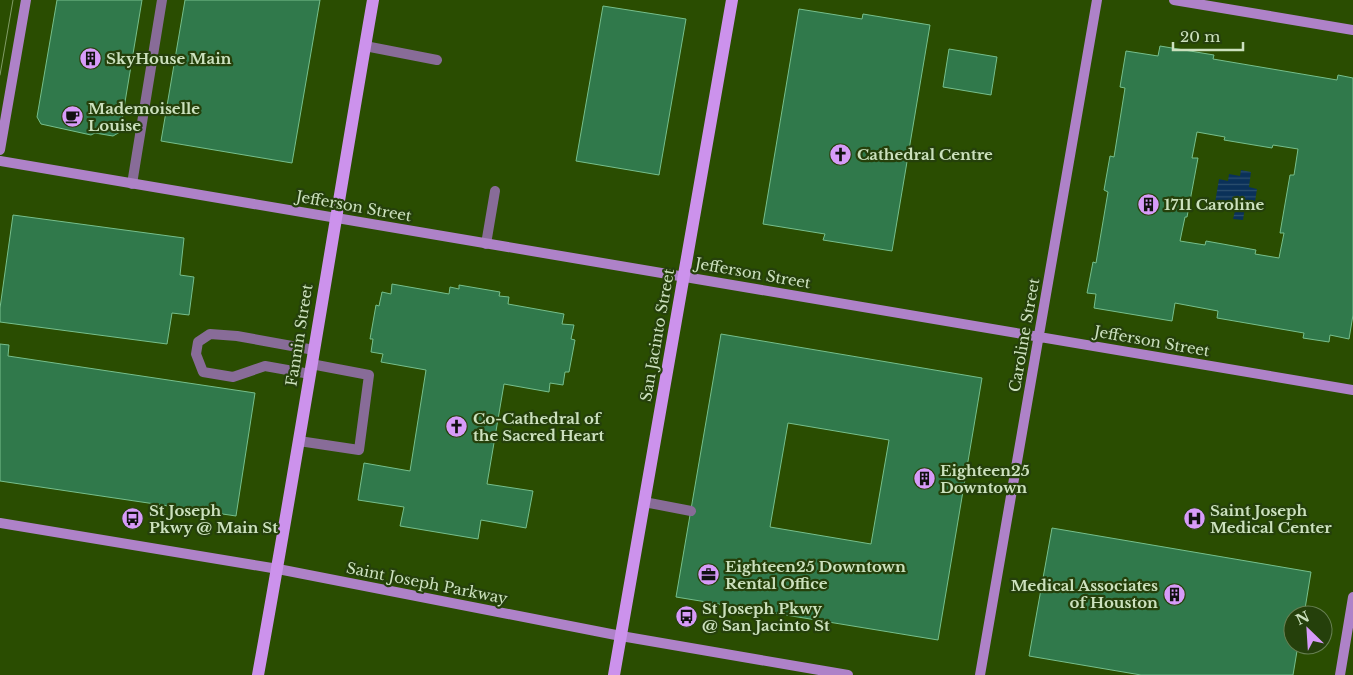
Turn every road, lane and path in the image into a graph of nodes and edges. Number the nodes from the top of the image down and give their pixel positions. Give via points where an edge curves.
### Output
1 (26, 0) edge
2 (162, 0) edge
3 (373, 0) edge
4 (732, 0) edge
5 (1096, 0) edge
6 (1174, 0) edge
7 (1353, 30) edge
8 (365, 46) junction
9 (437, 60) dead end
10 (0, 150) edge
11 (0, 161) edge
12 (132, 184) junction
13 (495, 191) dead end
14 (335, 218) junction
15 (486, 244) junction
16 (683, 277) junction
17 (1039, 337) junction
18 (314, 350) junction
19 (310, 369) junction
20 (1353, 390) edge
21 (299, 441) junction
22 (644, 502) junction
23 (691, 511) dead end
24 (0, 523) edge
25 (278, 569) junction
26 (1353, 597) edge
27 (621, 636) junction
28 (258, 675) edge
29 (614, 675) edge
30 (848, 675) edge
31 (980, 675) edge
32 (1340, 675) edge

1 - 10 street
2 - 12 lane
3 - 8 main road, Fannin Street
4 - 16 main road, San Jacinto Street
5 - 17 street, Caroline Street
6 - 7 street
8 - 9 lane
8 - 14 main road, Fannin Street
11 - 12 street, Jefferson Street
12 - 14 street, Jefferson Street
13 - 15 lane
14 - 15 street, Jefferson Street
14 - 18 main road, Fannin Street
15 - 16 street, Jefferson Street
16 - 17 street, Jefferson Street
16 - 22 main road, San Jacinto Street
17 - 20 street, Jefferson Street
17 - 31 street, Caroline Street
18 - 19 main road, Fannin Street
18 - 19 lane via 210,334 198,342 196,354 203,372 233,377 265,366
19 - 21 main road, Fannin Street
19 - 21 lane via 369,375 358,450
21 - 25 main road, Fannin Street
22 - 23 lane
22 - 27 main road, San Jacinto Street
24 - 25 street, Saint Joseph Parkway
25 - 27 street, Saint Joseph Parkway
25 - 28 main road, Fannin Street
26 - 32 street
27 - 29 main road, San Jacinto Street
27 - 30 street, Saint Joseph Parkway

